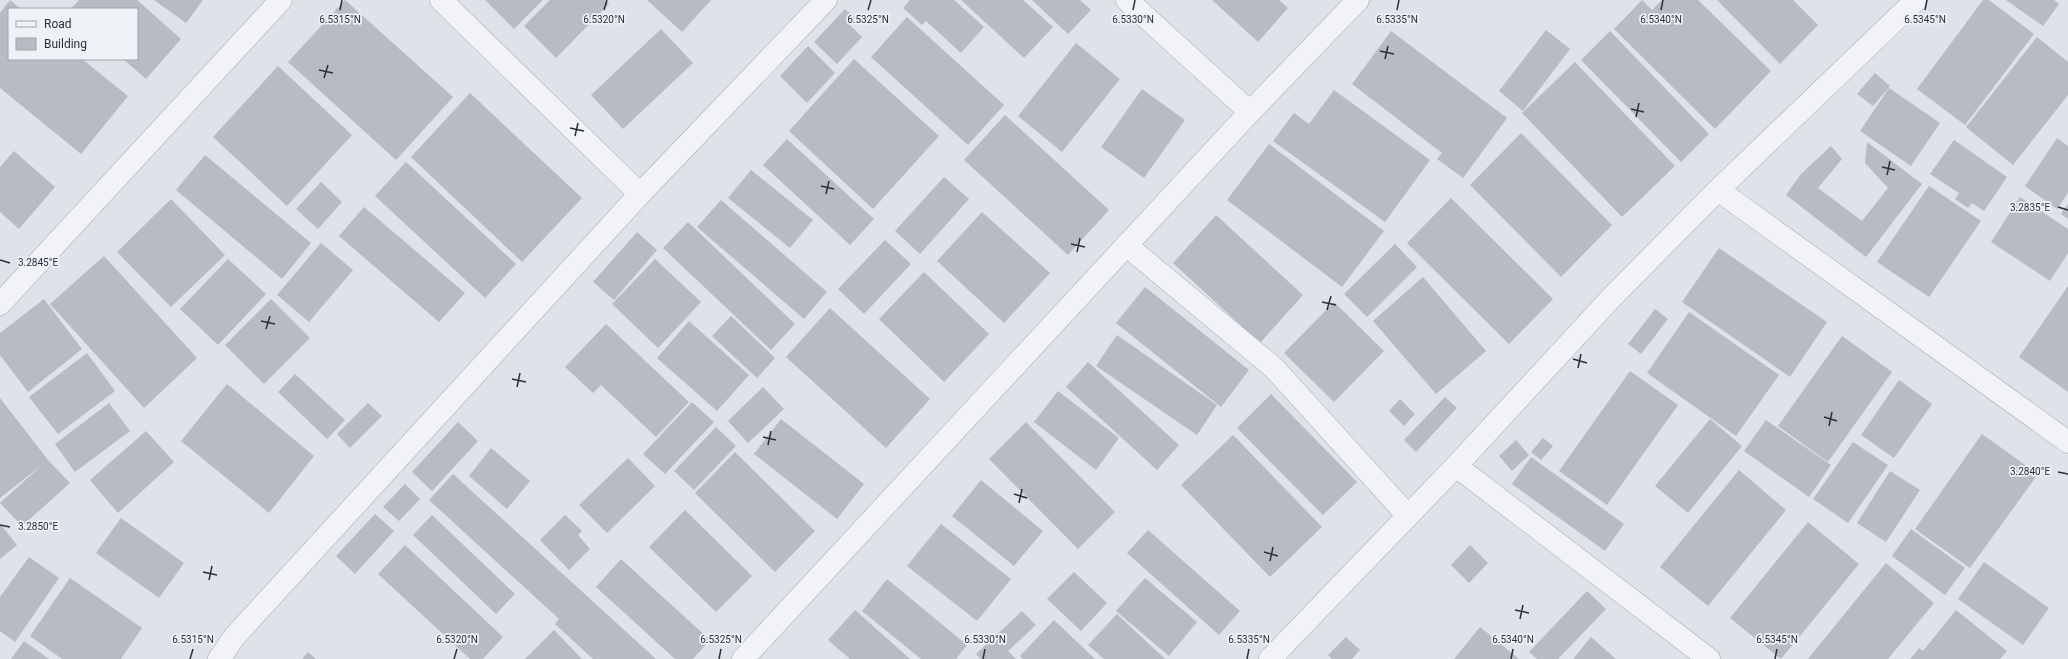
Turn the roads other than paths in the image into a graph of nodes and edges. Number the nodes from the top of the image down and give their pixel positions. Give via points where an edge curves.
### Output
1 (281, 0) edge
2 (441, 0) edge
3 (826, 0) edge
4 (1127, 0) edge
5 (1358, 0) edge
6 (1916, 0) edge
7 (1250, 112) junction
8 (1718, 190) junction
9 (640, 194) junction
10 (1126, 245) junction
11 (0, 304) edge
12 (2068, 442) edge
13 (1456, 466) junction
14 (1408, 516) junction
15 (219, 659) edge
16 (743, 659) edge
17 (1270, 659) edge
18 (1709, 659) edge

1 - 11 street
2 - 9 street
3 - 9 street
4 - 7 street
5 - 7 street
6 - 8 street
7 - 10 street
8 - 12 street
8 - 13 street via 1613,296
9 - 15 street via 235,636
10 - 14 street via 1274,368
10 - 16 street
13 - 14 street
13 - 18 street
14 - 17 street

